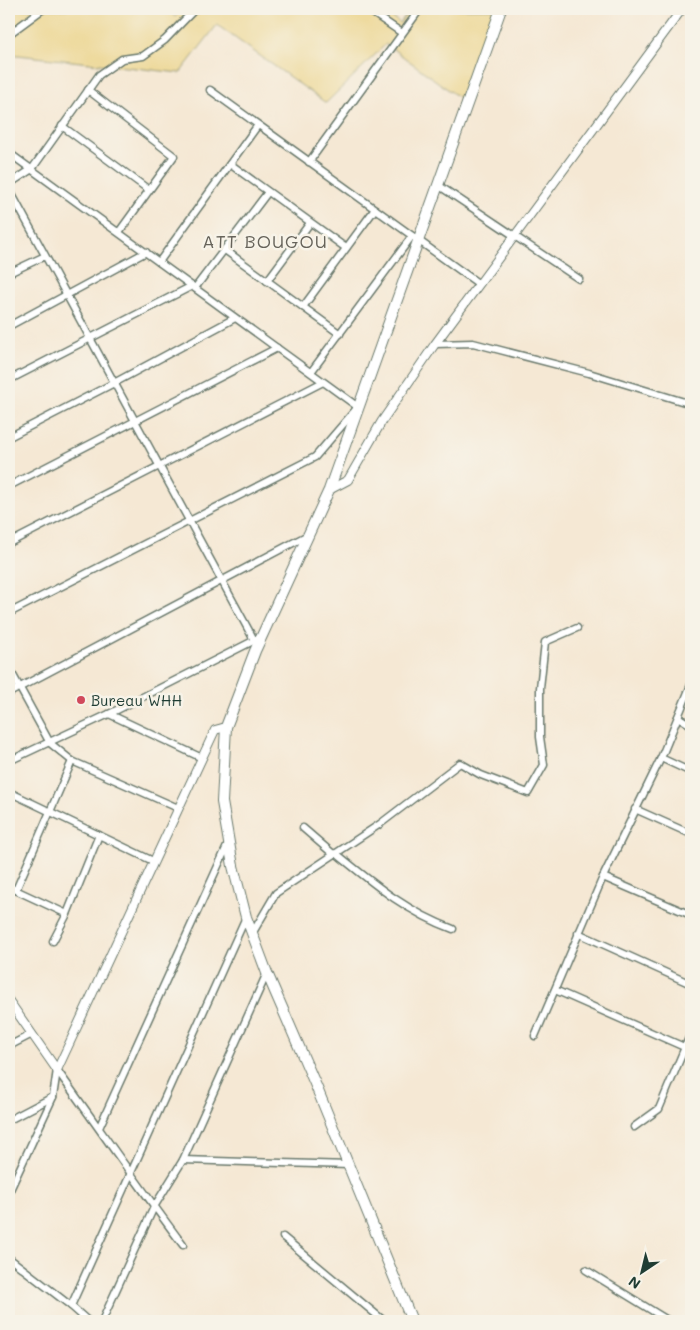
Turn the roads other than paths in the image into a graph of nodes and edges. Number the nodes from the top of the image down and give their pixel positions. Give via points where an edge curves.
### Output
1 (43, 9) edge
2 (195, 9) edge
3 (367, 9) edge
4 (420, 9) edge
5 (501, 9) edge
6 (682, 9) edge
7 (402, 33) junction
8 (9, 34) edge
9 (88, 90) junction
10 (210, 90) dead end
11 (258, 125) junction
12 (62, 126) junction
13 (9, 153) edge
14 (309, 162) junction
15 (230, 164) junction
16 (32, 169) junction
17 (9, 184) edge
18 (438, 185) junction
19 (9, 190) edge
20 (149, 190) junction
21 (268, 192) junction
22 (375, 209) junction
23 (310, 223) junction
24 (119, 232) junction
25 (514, 236) junction
26 (415, 239) junction
27 (346, 248) junction
28 (224, 250) junction
29 (146, 252) junction
30 (45, 256) junction
31 (159, 262) junction
32 (9, 273) edge
33 (579, 279) dead end
34 (267, 281) junction
35 (479, 284) junction
36 (193, 287) junction
37 (67, 296) junction
38 (303, 307) junction
39 (235, 318) junction
40 (9, 326) edge
41 (340, 334) junction
42 (90, 338) junction
43 (435, 344) junction
44 (277, 348) junction
45 (311, 372) junction
46 (9, 380) edge
47 (323, 382) junction
48 (114, 383) junction
49 (691, 404) edge
50 (358, 408) junction
51 (135, 420) junction
52 (9, 436) edge
53 (159, 465) junction
54 (9, 486) edge
55 (329, 490) junction
56 (189, 520) junction
57 (308, 535) junction
58 (9, 543) edge
59 (222, 581) junction
60 (9, 612) edge
61 (577, 628) dead end
62 (258, 638) junction
63 (9, 668) edge
64 (9, 684) edge
65 (17, 684) junction
66 (691, 685) edge
67 (9, 692) edge
68 (109, 714) junction
69 (678, 717) junction
70 (691, 725) edge
71 (226, 727) junction
72 (50, 743) junction
73 (202, 758) junction
74 (661, 758) junction
75 (9, 761) edge
76 (72, 761) junction
77 (691, 772) edge
78 (9, 792) edge
79 (178, 808) junction
80 (635, 809) junction
81 (51, 812) junction
82 (304, 828) dead end
83 (691, 834) edge
84 (98, 835) junction
85 (228, 844) junction
86 (337, 854) junction
87 (153, 861) junction
88 (603, 877) junction
89 (9, 887) edge
90 (16, 890) junction
91 (67, 914) junction
92 (691, 915) edge
93 (246, 917) junction
94 (453, 929) dead end
95 (578, 933) junction
96 (252, 935) junction
97 (53, 941) dead end
98 (267, 974) junction
99 (691, 984) edge
100 (554, 990) junction
101 (9, 1002) edge
102 (691, 1033) edge
103 (32, 1034) junction
104 (535, 1036) dead end
105 (9, 1046) edge
106 (688, 1048) edge
107 (57, 1070) junction
108 (53, 1098) junction
109 (9, 1120) edge
110 (634, 1127) dead end
111 (99, 1128) junction
112 (183, 1160) junction
113 (349, 1165) junction
114 (131, 1172) junction
115 (9, 1192) edge
116 (154, 1207) junction
117 (283, 1237) dead end
118 (184, 1245) dead end
119 (9, 1258) edge
120 (586, 1270) dead end
121 (71, 1306) junction
122 (88, 1321) edge
123 (102, 1321) edge
124 (384, 1321) edge
125 (411, 1321) edge
126 (668, 1321) edge

1 - 8 street
2 - 9 street via 165,40 143,56 122,59 99,75
3 - 7 street
4 - 7 street
5 - 18 main road
6 - 25 street
7 - 14 street
9 - 12 street
9 - 20 street via 174,156
10 - 11 street
11 - 14 street
11 - 15 street
12 - 16 street
12 - 20 street
13 - 16 street
14 - 22 street
15 - 21 street
15 - 31 street
16 - 17 street
16 - 24 street
18 - 25 street
18 - 26 main road
19 - 30 street
20 - 24 street
21 - 23 street
21 - 28 street
22 - 26 street
22 - 27 street
23 - 27 street
23 - 34 street
24 - 29 street
25 - 33 street
25 - 35 street
26 - 35 street
26 - 41 street
26 - 50 main road
27 - 38 street
28 - 34 street
28 - 36 street
29 - 31 street
29 - 37 street
30 - 32 street
30 - 37 street
31 - 36 street
34 - 38 street
35 - 43 street
36 - 39 street
36 - 42 street
37 - 40 street
37 - 42 street
38 - 41 street
39 - 44 street
39 - 48 street
41 - 45 street
42 - 46 street
42 - 48 street
43 - 49 street via 473,344 589,373
43 - 55 street via 382,421 348,480
44 - 45 street
44 - 51 street
45 - 47 street
47 - 50 street
47 - 53 street
48 - 51 street
48 - 52 street
50 - 55 main road
50 - 56 street via 315,457
51 - 53 street
51 - 54 street
53 - 56 street
53 - 58 street
55 - 57 main road
56 - 59 street
56 - 60 street
57 - 59 street
57 - 62 main road
59 - 62 street
59 - 65 street
61 - 86 street via 545,642 540,688 544,765 528,793 460,763 405,807
62 - 68 street
62 - 71 main road
63 - 65 street
64 - 65 street
65 - 67 street
65 - 72 street
66 - 69 street
68 - 72 street
68 - 73 street
69 - 70 street
69 - 74 street
71 - 73 street via 215,730
71 - 85 main road via 222,802
72 - 75 street
72 - 76 street
73 - 79 street
74 - 77 street
74 - 80 street
76 - 79 street
76 - 81 street
78 - 81 street
79 - 87 street
80 - 83 street
80 - 88 street
81 - 84 street
81 - 90 street
82 - 86 street
84 - 87 street
84 - 91 street
85 - 93 main road
85 - 111 street
86 - 94 street via 390,897 430,921
86 - 96 street via 276,893
87 - 107 street
88 - 92 street
88 - 95 street
89 - 90 street
90 - 91 street
91 - 97 street
93 - 96 main road
93 - 114 street
95 - 99 street
95 - 100 street
96 - 98 main road
98 - 112 street
98 - 113 main road
100 - 104 street
100 - 106 street
101 - 103 street
102 - 106 street
103 - 105 street
103 - 107 street
106 - 110 street via 659,1109
107 - 108 street
107 - 111 street
108 - 109 street
108 - 115 street
111 - 114 street
112 - 113 street
112 - 116 street
113 - 125 main road
114 - 116 street
114 - 121 street
116 - 118 street
116 - 123 street
117 - 124 street
119 - 121 street
120 - 126 street
121 - 122 street

